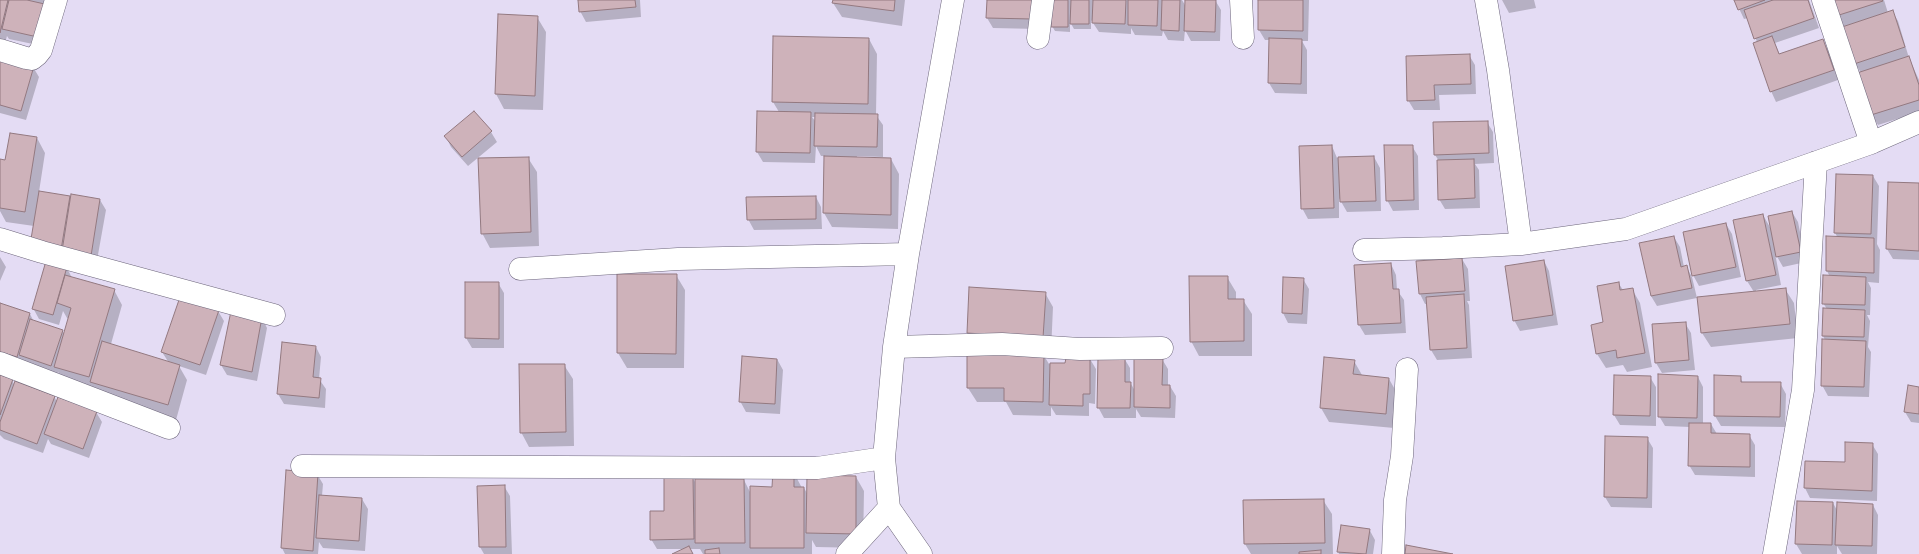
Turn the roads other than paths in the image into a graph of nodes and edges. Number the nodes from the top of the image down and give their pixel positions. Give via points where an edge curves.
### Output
1 (56, 0) edge
2 (953, 0) edge
3 (1043, 0) edge
4 (1241, 0) edge
5 (1486, 0) edge
6 (1823, 0) edge
7 (1038, 38) dead end
8 (1243, 38) dead end
9 (0, 50) edge
10 (1919, 122) edge
11 (1871, 143) junction
12 (1816, 162) junction
13 (0, 239) edge
14 (1521, 244) junction
15 (1364, 250) dead end
16 (908, 254) junction
17 (520, 268) dead end
18 (274, 315) dead end
19 (894, 347) junction
20 (1162, 348) dead end
21 (0, 362) edge
22 (1407, 369) dead end
23 (169, 428) dead end
24 (884, 458) junction
25 (302, 466) dead end
26 (888, 508) junction
27 (847, 554) edge
28 (921, 554) edge
29 (1393, 554) edge
30 (1774, 554) edge

1 - 9 street via 37,56 26,58
2 - 16 street
3 - 7 street
4 - 8 street
5 - 14 street
6 - 11 street
10 - 11 street
11 - 12 street
12 - 14 street via 1626,229
12 - 30 street via 1803,390
13 - 18 street
14 - 15 street
16 - 17 street via 678,259
16 - 19 street
19 - 20 street via 1002,344 1080,349
19 - 24 street
21 - 23 street
22 - 29 street via 1402,456 1395,500
24 - 25 street via 817,468
24 - 26 street
26 - 27 street
26 - 28 street

